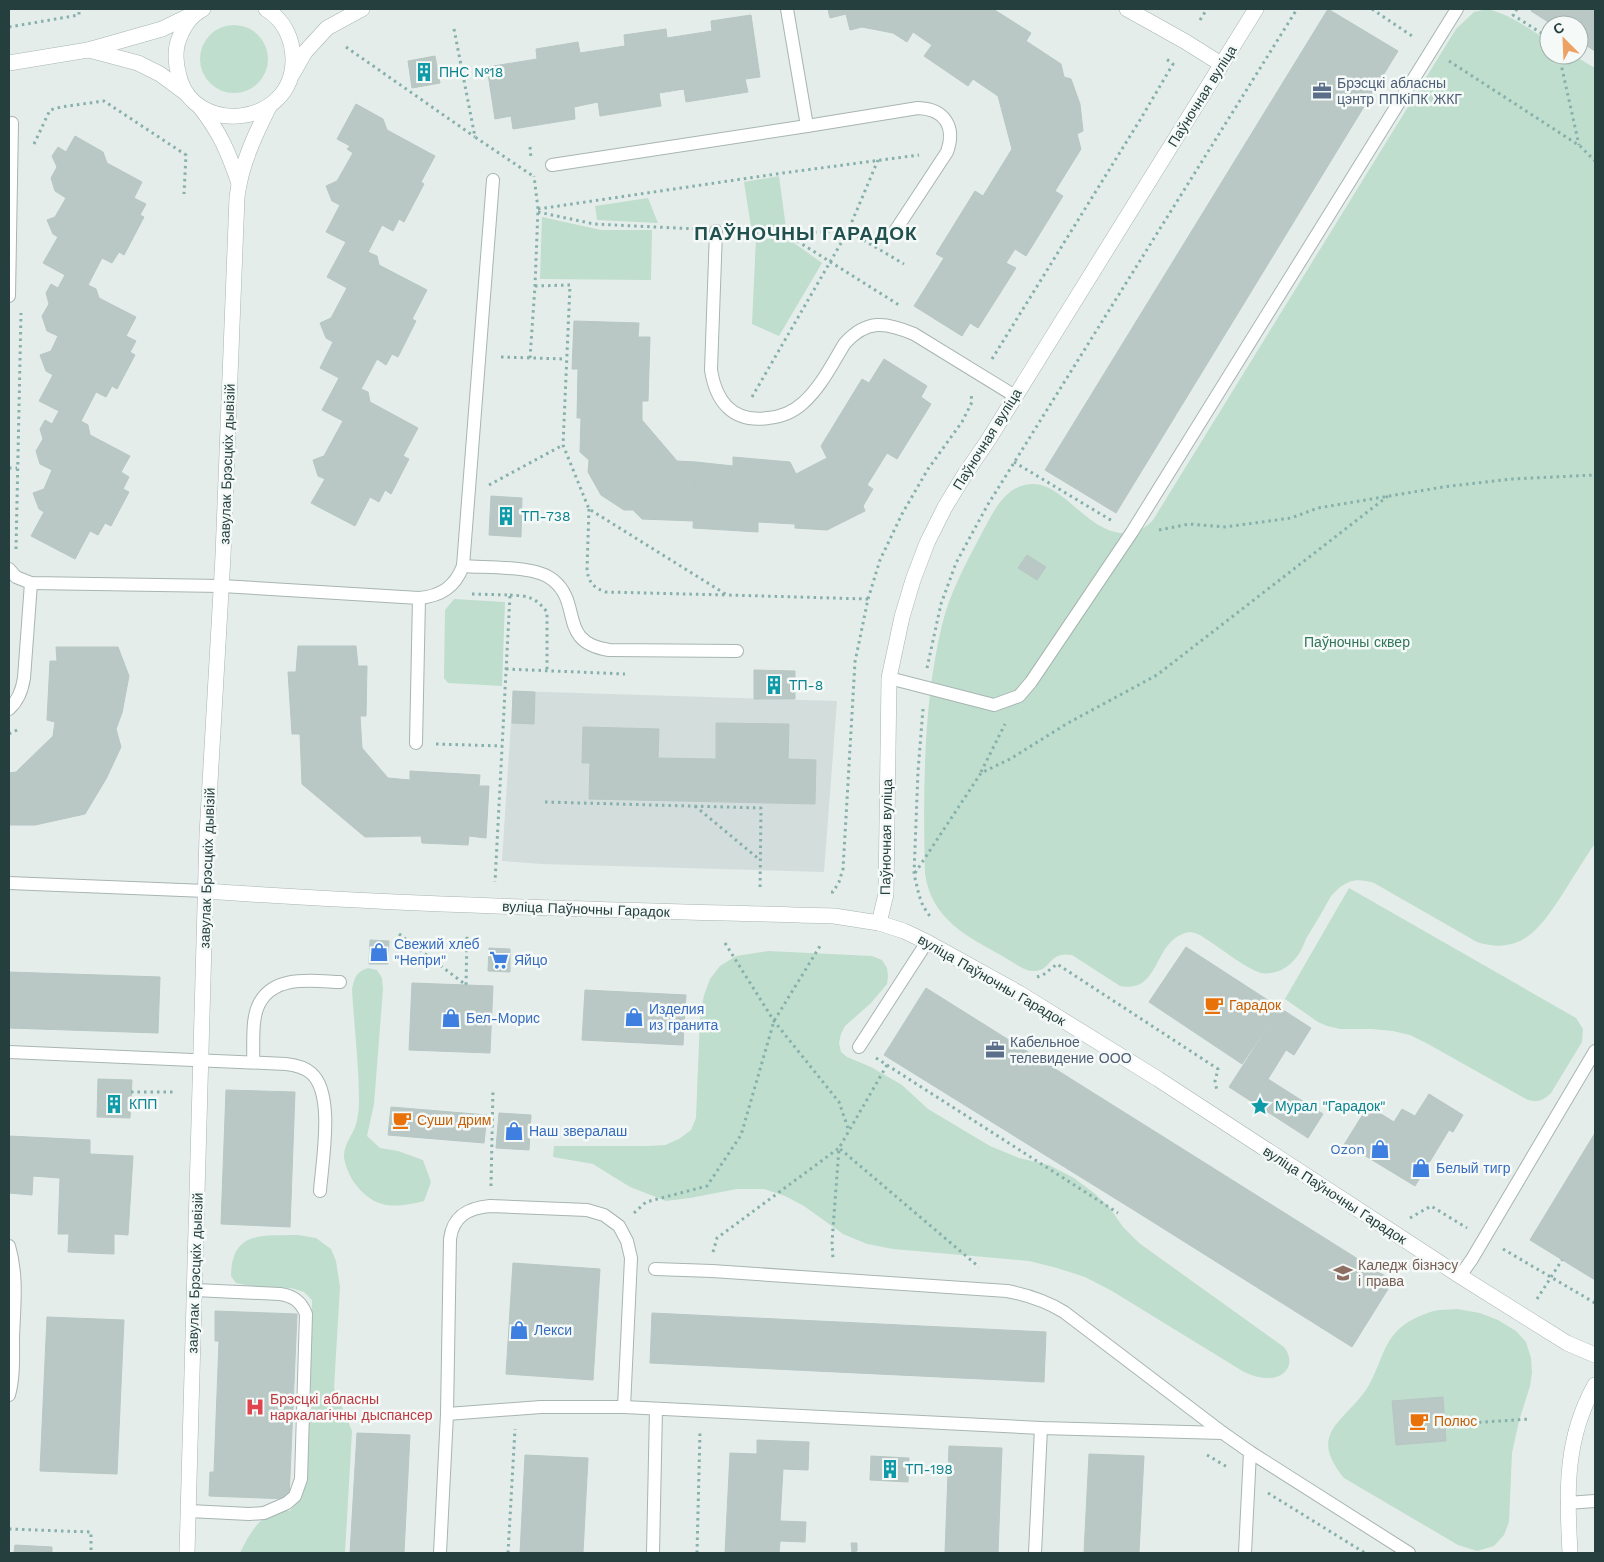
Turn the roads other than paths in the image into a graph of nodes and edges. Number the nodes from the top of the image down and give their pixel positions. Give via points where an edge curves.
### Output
1 (266, 9) edge
2 (362, 9) edge
3 (787, 9) edge
4 (1127, 9) edge
5 (1256, 9) edge
6 (1457, 9) edge
7 (201, 10) edge
8 (88, 50) junction
9 (9, 63) edge
10 (1221, 64) junction
11 (289, 81) junction
12 (193, 99) junction
13 (270, 105) junction
14 (12, 122) dead end
15 (807, 126) junction
16 (552, 165) dead end
17 (493, 180) dead end
18 (239, 183) junction
19 (716, 231) dead end
20 (895, 231) dead end
21 (9, 296) edge
22 (1015, 396) junction
23 (463, 566) junction
24 (9, 570) edge
25 (31, 582) junction
26 (222, 586) junction
27 (419, 598) junction
28 (737, 650) dead end
29 (889, 678) junction
30 (9, 709) edge
31 (416, 743) dead end
32 (9, 883) edge
33 (206, 891) junction
34 (879, 923) junction
35 (927, 942) junction
36 (340, 982) dead end
37 (859, 1047) road end
38 (1595, 1051) edge
39 (9, 1052) edge
40 (202, 1061) junction
41 (253, 1062) junction
42 (320, 1191) dead end
43 (9, 1246) edge
44 (655, 1269) dead end
45 (1460, 1276) junction
46 (195, 1290) junction
47 (1595, 1355) edge
48 (1595, 1385) edge
49 (9, 1395) edge
50 (624, 1407) junction
51 (656, 1409) junction
52 (447, 1414) junction
53 (1041, 1428) junction
54 (1223, 1433) junction
55 (1250, 1452) junction
56 (1595, 1501) edge
57 (1568, 1503) junction
58 (188, 1511) junction
59 (187, 1553) edge
60 (440, 1553) edge
61 (653, 1553) edge
62 (1035, 1553) edge
63 (1245, 1553) edge
64 (1410, 1553) edge
65 (1570, 1553) edge

1 - 11 street via 282,22 289,36 293,66
2 - 11 street via 327,28 305,52
3 - 15 lane
4 - 10 street
5 - 10 street, Паўночная вуліца
6 - 29 lane via 1132,532 1031,682 1019,696 994,705
7 - 8 street, завулак Брэсцкіх дывізій via 162,29
7 - 12 street via 188,22 176,50 180,81
8 - 9 street, завулак Брэсцкіх дывізій
8 - 12 street, завулак Брэсцкіх дывізій via 138,63 160,74
10 - 22 street, Паўночная вуліца
11 - 13 street
12 - 13 street via 226,117 257,113
12 - 18 street, завулак Брэсцкіх дывізій via 216,128
13 - 18 street, завулак Брэсцкіх дывізій via 248,150
14 - 21 lane
15 - 16 lane
15 - 20 lane via 926,108 947,124 951,137 947,152
17 - 23 lane
18 - 26 street, завулак Брэсцкіх дывізій
19 - 22 lane via 711,370 719,396 741,416 770,418 792,411 816,388 850,337 863,328 878,324 914,334
22 - 29 street, Паўночная вуліца via 964,474 927,543 902,617
23 - 27 lane via 446,590 438,595
23 - 28 lane via 528,570 554,580 569,605 576,633 589,645 598,648
24 - 25 lane via 16,577
25 - 26 lane
25 - 30 lane via 24,678 18,698
26 - 27 lane
26 - 33 street, завулак Брэсцкіх дывізій
27 - 31 lane
29 - 34 street, Паўночная вуліца via 886,894
32 - 33 lane
33 - 34 street, вуліца Паўночны Гарадок via 516,907 834,916
33 - 40 street, завулак Брэсцкіх дывізій
34 - 35 street, вуліца Паўночны Гарадок
35 - 37 lane
35 - 45 street, вуліца Паўночны Гарадок via 1018,993 1158,1079
36 - 41 lane via 294,981 280,984 268,993 259,1004 255,1018
38 - 45 lane
39 - 40 lane
40 - 41 lane
40 - 46 street, завулак Брэсцкіх дывізій
41 - 42 lane via 300,1066 312,1073 320,1084 326,1117
43 - 49 lane via 15,1278
44 - 54 lane via 1025,1294 1064,1312
45 - 47 street, вуліца Паўночны Гарадок via 1567,1343
46 - 58 street, завулак Брэсцкіх дывізій
46 - 58 lane via 288,1295 303,1306 306,1314 304,1406 301,1479 295,1496 287,1503 264,1512
48 - 57 street via 1574,1435
50 - 51 lane
50 - 52 lane via 568,1406
50 - 52 lane via 631,1258 620,1226 604,1215 588,1210 480,1206 460,1216 451,1230
51 - 53 lane
51 - 61 lane
52 - 60 lane
53 - 54 lane
53 - 62 lane
54 - 55 lane
55 - 63 lane
55 - 64 lane
56 - 57 lane
57 - 65 street
58 - 59 street, завулак Брэсцкіх дывізій

